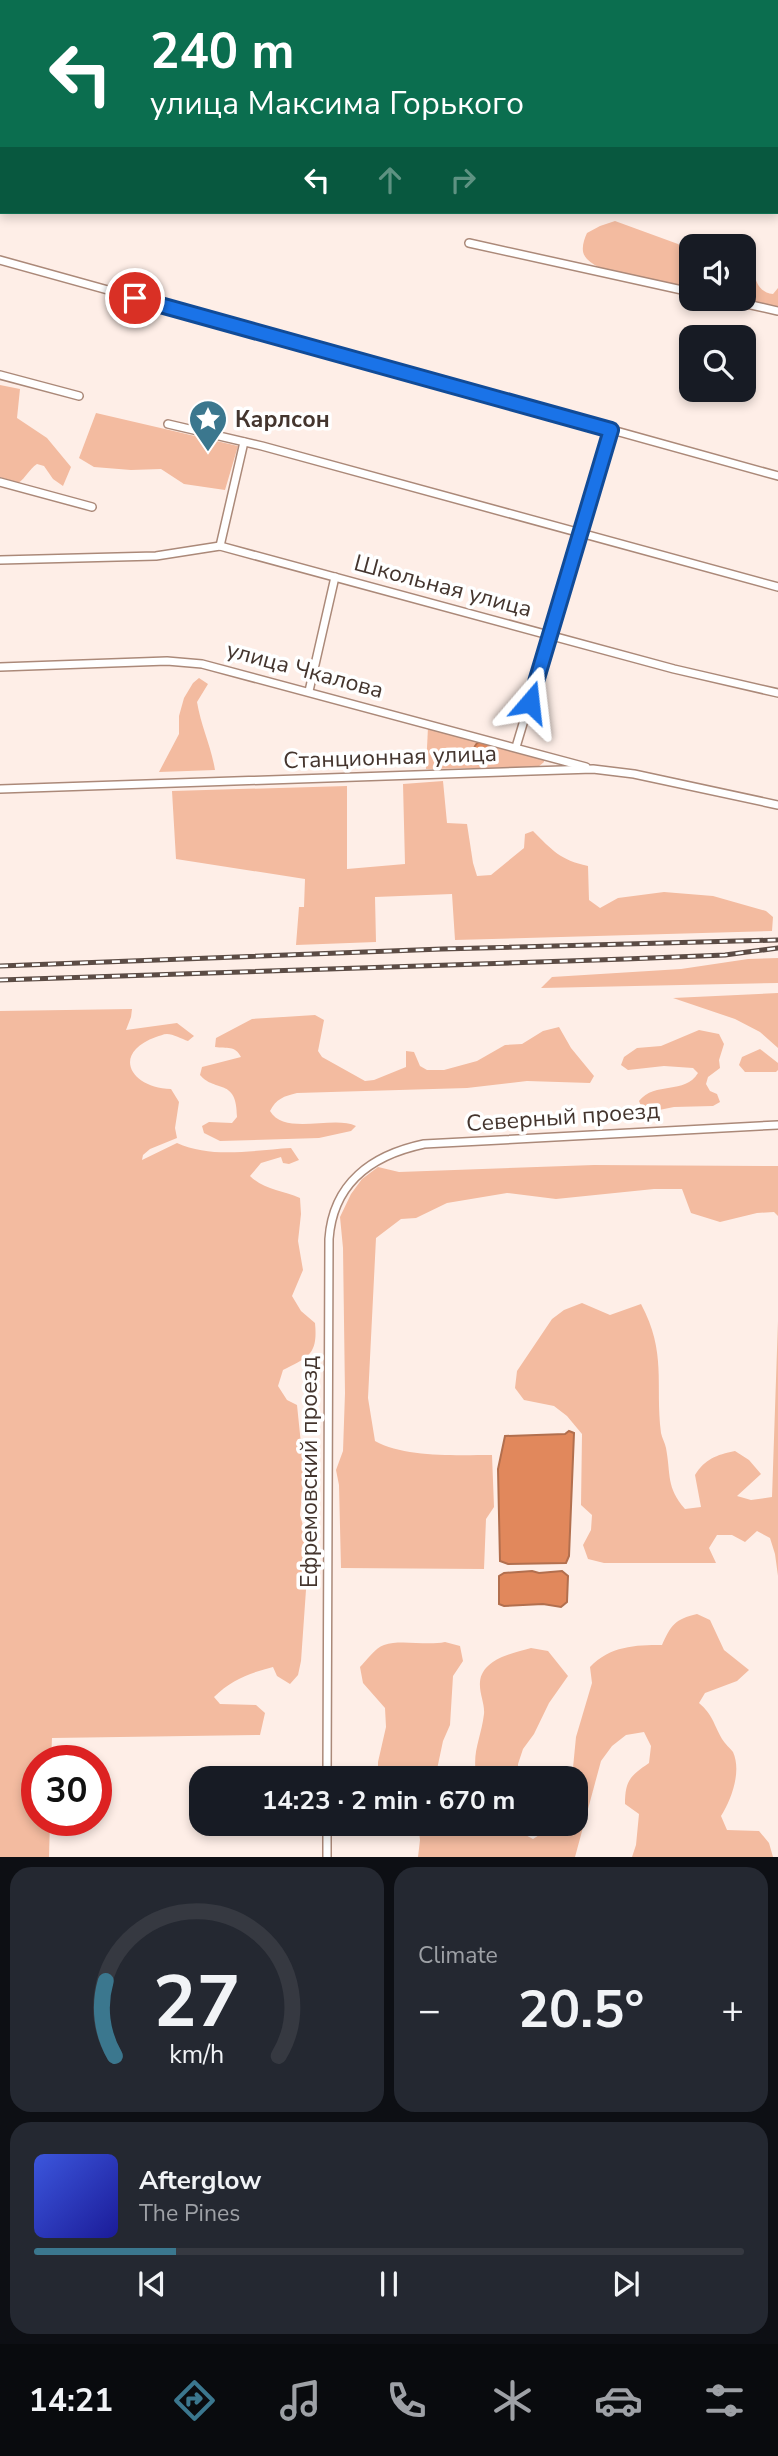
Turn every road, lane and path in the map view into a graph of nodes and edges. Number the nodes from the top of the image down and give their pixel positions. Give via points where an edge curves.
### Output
1 (469, 243) dead end
2 (0, 260) edge
3 (679, 289) edge
4 (756, 306) edge
5 (778, 311) edge
6 (0, 375) edge
7 (79, 396) dead end
8 (168, 424) dead end
9 (611, 430) junction
10 (244, 442) junction
11 (778, 476) edge
12 (0, 482) edge
13 (92, 507) dead end
14 (580, 534) junction
15 (220, 546) junction
16 (0, 560) edge
17 (335, 577) junction
18 (778, 587) edge
19 (550, 635) junction
20 (0, 667) edge
21 (309, 691) junction
22 (778, 693) edge
23 (516, 747) junction
24 (553, 757) junction
25 (593, 769) junction
26 (550, 771) junction
27 (0, 789) edge
28 (778, 805) edge
29 (778, 1125) edge
30 (359, 1174) joint
31 (327, 1766) edge
32 (327, 1836) edge
33 (327, 1857) edge

1 - 3 street
2 - 9 street
4 - 5 street
6 - 7 street
8 - 10 street
9 - 11 street
9 - 14 street
10 - 14 street
10 - 15 street
12 - 13 street
14 - 18 street
14 - 19 street
15 - 16 street via 156,556
15 - 17 street, Школьная улица
17 - 19 street, Школьная улица
17 - 21 street
19 - 22 street, Школьная улица
19 - 23 street
20 - 21 street, улица Чкалова via 187,662
21 - 23 street, улица Чкалова
23 - 24 street, улица Чкалова
24 - 25 street, улица Чкалова
24 - 26 street
25 - 26 street, Станционная улица
25 - 28 street, Станционная улица
26 - 27 street, Станционная улица
29 - 30 street, Северный проезд via 424,1144 384,1156
30 - 31 street, Ефремовский проезд via 338,1202 329,1239
32 - 33 street

